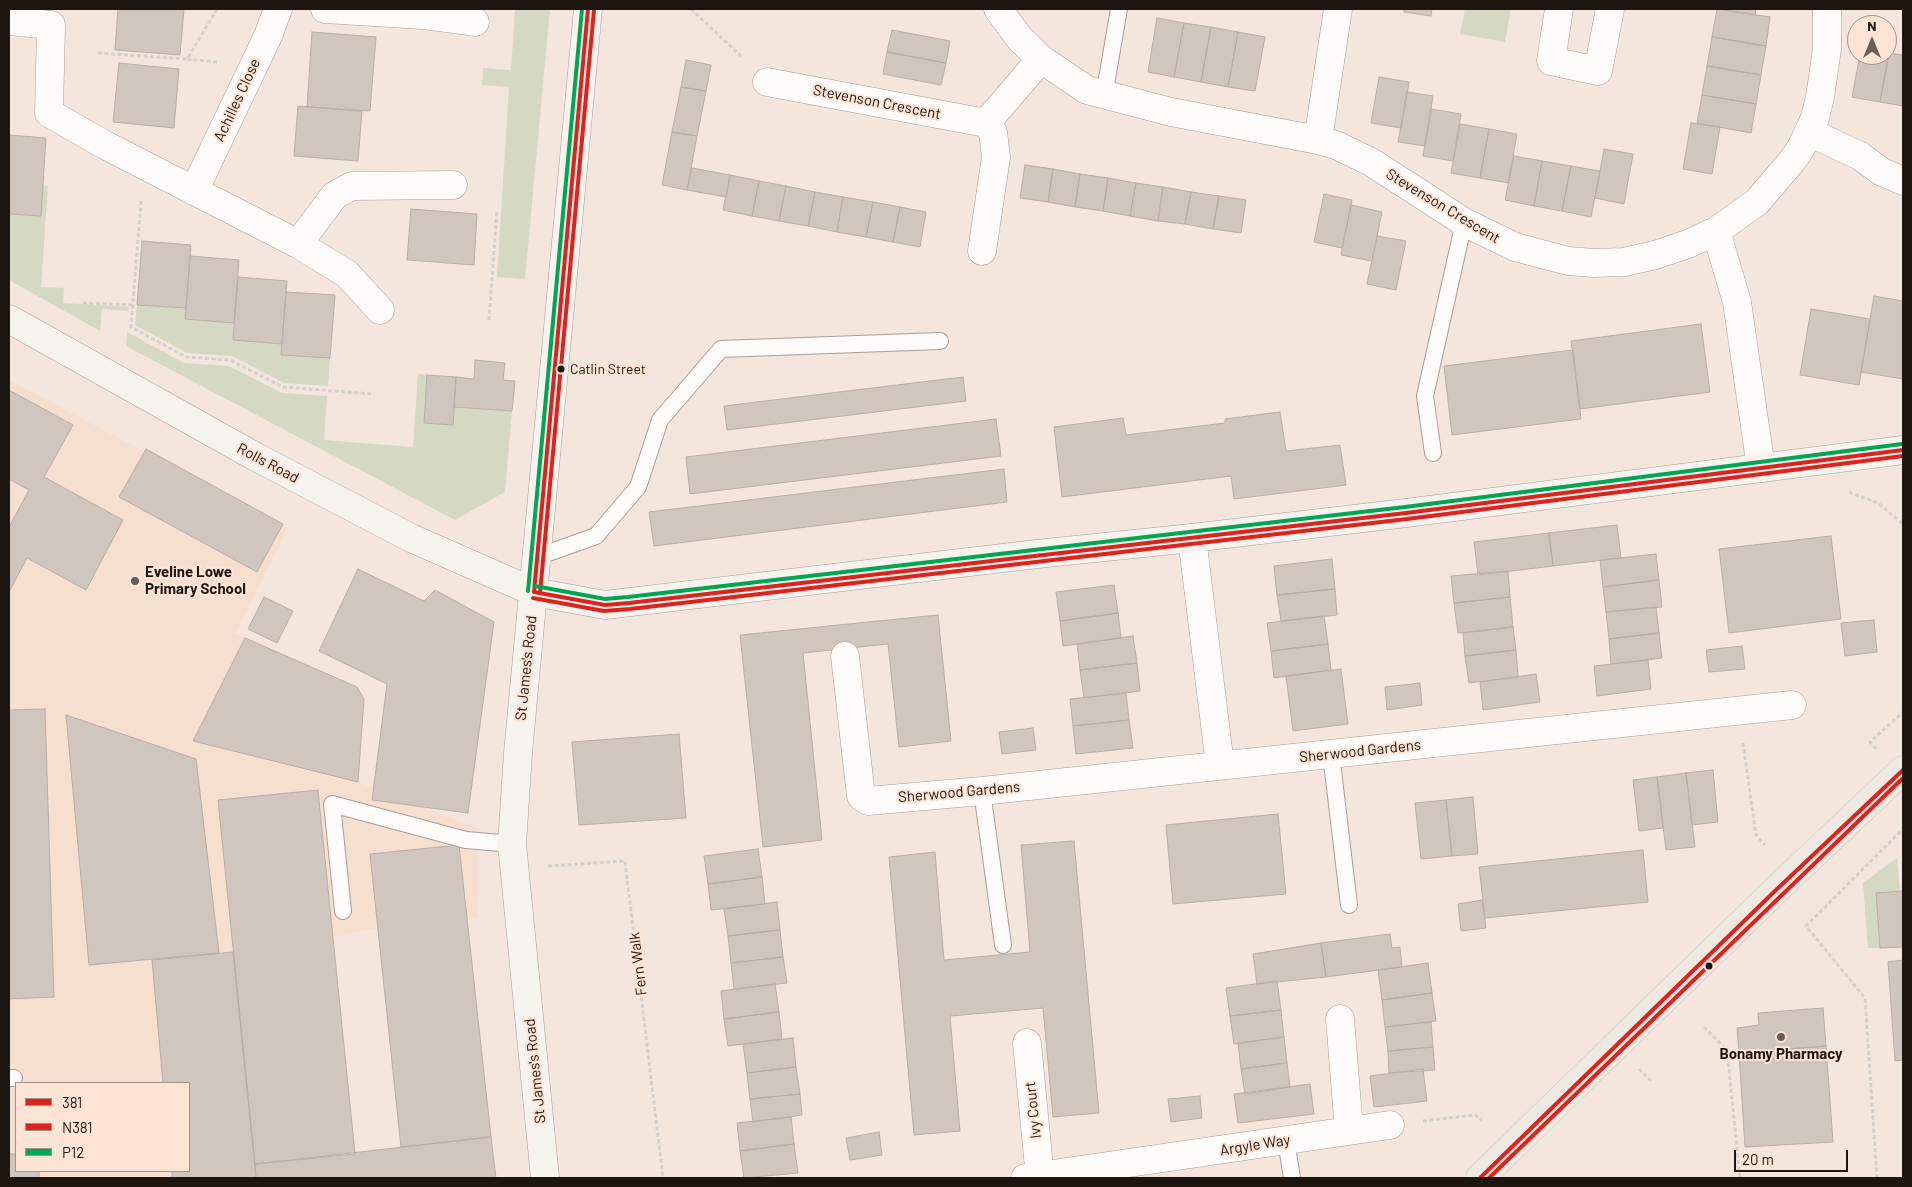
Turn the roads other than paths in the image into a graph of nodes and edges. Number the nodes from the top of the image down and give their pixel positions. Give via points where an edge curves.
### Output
1 (278, 9) edge
2 (325, 9) edge
3 (588, 9) edge
4 (998, 9) edge
5 (1119, 9) edge
6 (1338, 9) edge
7 (1559, 9) edge
8 (1610, 9) edge
9 (1827, 9) edge
10 (9, 20) edge
11 (475, 22) dead end
12 (1041, 60) junction
13 (767, 82) road end
14 (1104, 96) junction
15 (986, 123) junction
16 (1809, 132) junction
17 (1318, 140) junction
18 (1903, 181) edge
19 (452, 185) dead end
20 (194, 191) junction
21 (1464, 222) junction
22 (1716, 231) junction
23 (298, 244) junction
24 (982, 251) dead end
25 (380, 310) dead end
26 (9, 319) edge
27 (940, 341) dead end
28 (1903, 450) edge
29 (1433, 453) dead end
30 (1761, 468) junction
31 (1192, 538) junction
32 (537, 557) junction
33 (534, 592) junction
34 (845, 656) dead end
35 (1792, 704) dead end
36 (1331, 754) junction
37 (1220, 765) junction
38 (1903, 770) edge
39 (982, 791) junction
40 (513, 856) junction
41 (1350, 906) dead end
42 (343, 911) dead end
43 (1003, 945) dead end
44 (1340, 1018) dead end
45 (1027, 1042) dead end
46 (1390, 1125) road end
47 (1349, 1130) junction
48 (1286, 1140) junction
49 (1486, 1176) edge
50 (545, 1178) edge
51 (1035, 1178) edge
52 (1292, 1178) edge

1 - 20 street, Achilles Close
2 - 11 street
3 - 32 main road, St James's Road
4 - 12 street, Stevenson Crescent via 1020,39
5 - 14 lane
6 - 17 street
7 - 8 street via 1551,61 1598,71
9 - 16 street, Stevenson Crescent via 1827,49 1820,97
10 - 20 street via 51,25 49,112
12 - 14 street, Stevenson Crescent via 1087,90
12 - 15 street
13 - 15 street, Stevenson Crescent
14 - 17 street, Stevenson Crescent
15 - 24 street via 992,132 996,157
16 - 18 street
16 - 22 street, Stevenson Crescent via 1792,161 1756,202
17 - 21 street, Stevenson Crescent via 1365,159
19 - 23 street via 352,186 335,195
20 - 23 street
21 - 22 street, Stevenson Crescent via 1515,247 1568,261 1594,263 1624,262 1655,255
21 - 29 lane via 1425,396
22 - 30 street via 1737,302
23 - 25 street via 347,274
26 - 33 main road, Rolls Road via 387,526
27 - 32 lane via 721,350 660,420 638,487 596,536
28 - 30 main road
30 - 31 main road
31 - 33 main road via 629,604 605,605
31 - 37 street
32 - 33 main road, St James's Road
33 - 40 main road, St James's Road via 518,753
34 - 39 street, Sherwood Gardens via 861,796 868,801
35 - 36 street, Sherwood Gardens
36 - 37 street, Sherwood Gardens
36 - 41 lane
37 - 39 street, Sherwood Gardens
38 - 49 main road via 1720,944
39 - 43 lane
40 - 42 lane via 332,804
40 - 50 main road, St James's Road
44 - 47 street
45 - 51 street, Ivy Court
46 - 47 street, Argyle Way
47 - 48 street, Argyle Way
48 - 51 street, Argyle Way
48 - 52 lane

